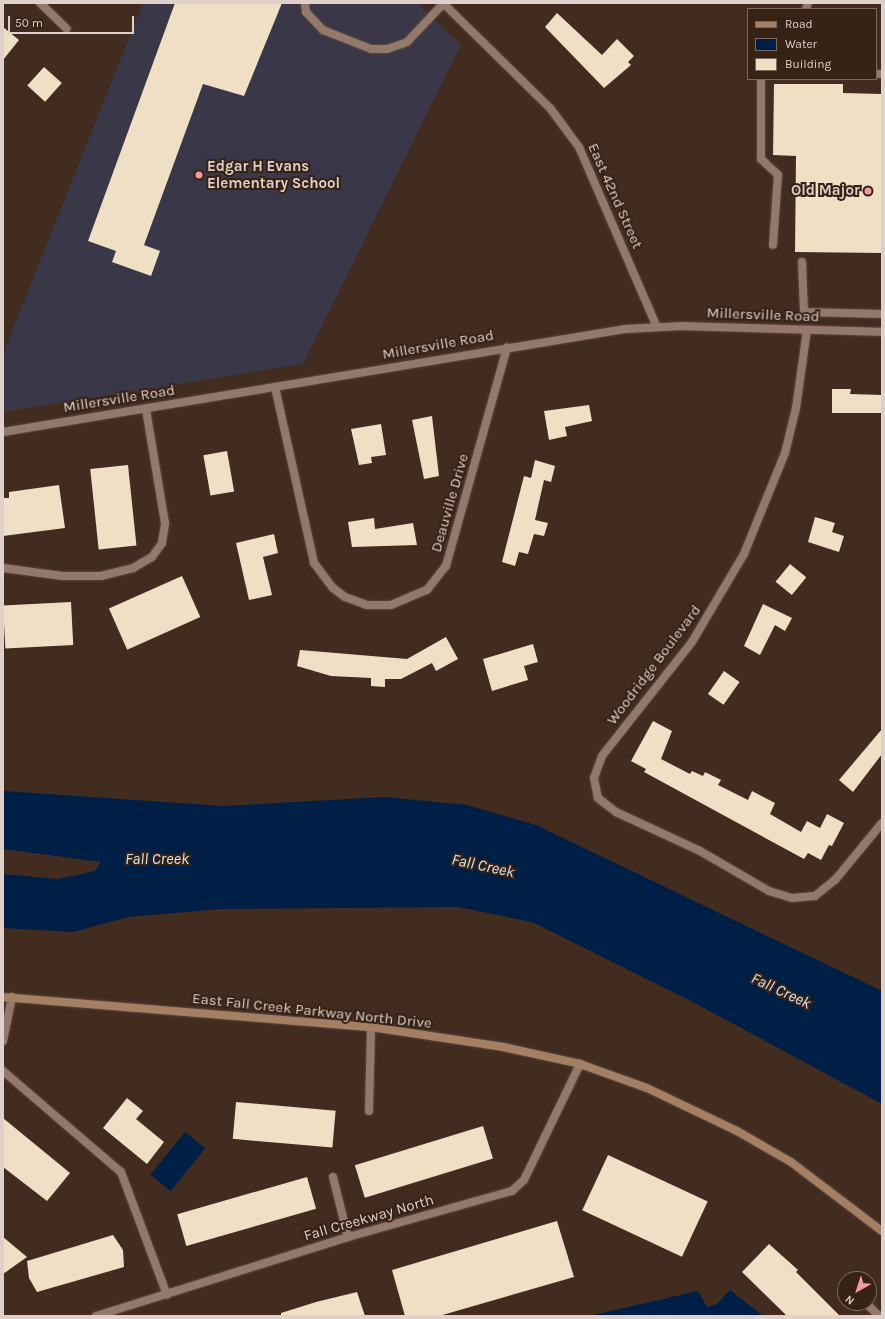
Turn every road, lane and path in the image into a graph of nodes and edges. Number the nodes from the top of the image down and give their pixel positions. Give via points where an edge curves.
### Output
1 (40, 3) edge
2 (306, 3) edge
3 (443, 3) edge
4 (67, 29) dead end
5 (761, 80) edge
6 (774, 245) dead end
7 (802, 262) dead end
8 (882, 314) edge
9 (657, 327) junction
10 (807, 330) junction
11 (882, 332) edge
12 (507, 347) junction
13 (275, 387) junction
14 (146, 409) junction
15 (3, 432) edge
16 (3, 568) edge
17 (882, 823) edge
18 (3, 997) edge
19 (12, 997) junction
20 (371, 1027) junction
21 (3, 1041) edge
22 (580, 1064) junction
23 (3, 1071) edge
24 (369, 1111) dead end
25 (333, 1177) dead end
26 (882, 1231) edge
27 (348, 1237) junction
28 (167, 1294) junction
29 (96, 1316) edge

1 - 4 street
2 - 3 street via 306,12 322,30 372,49 387,49 407,42
3 - 9 street, East 42nd Street via 550,108 579,147
5 - 6 street via 761,159 778,175
7 - 8 street via 804,312
9 - 10 street, Millersville Road
9 - 12 street, Millersville Road
10 - 11 street, Millersville Road
10 - 17 street, Woodridge Boulevard via 785,453 750,540 695,637 598,762 596,787 598,798 616,812 700,851 769,891 806,898 835,880
12 - 13 street, Millersville Road
12 - 13 street, Deauville Drive via 446,566 426,590 391,605 367,605 345,597 332,588 314,563
13 - 14 street, Millersville Road
14 - 15 street, Millersville Road
14 - 16 street via 165,523 162,543 152,557 133,568 101,576 62,576
18 - 19 main road, East Fall Creek Parkway North Drive
19 - 20 main road, East Fall Creek Parkway North Drive
19 - 21 street
20 - 22 main road, East Fall Creek Parkway North Drive via 503,1047
20 - 24 street
22 - 26 main road, East Fall Creek Parkway North Drive via 648,1088 738,1131 791,1162
22 - 27 street, Fall Creekway North via 517,1188
23 - 28 street via 121,1172
25 - 27 street
27 - 28 street, Fall Creekway North
28 - 29 street, Fall Creekway North

